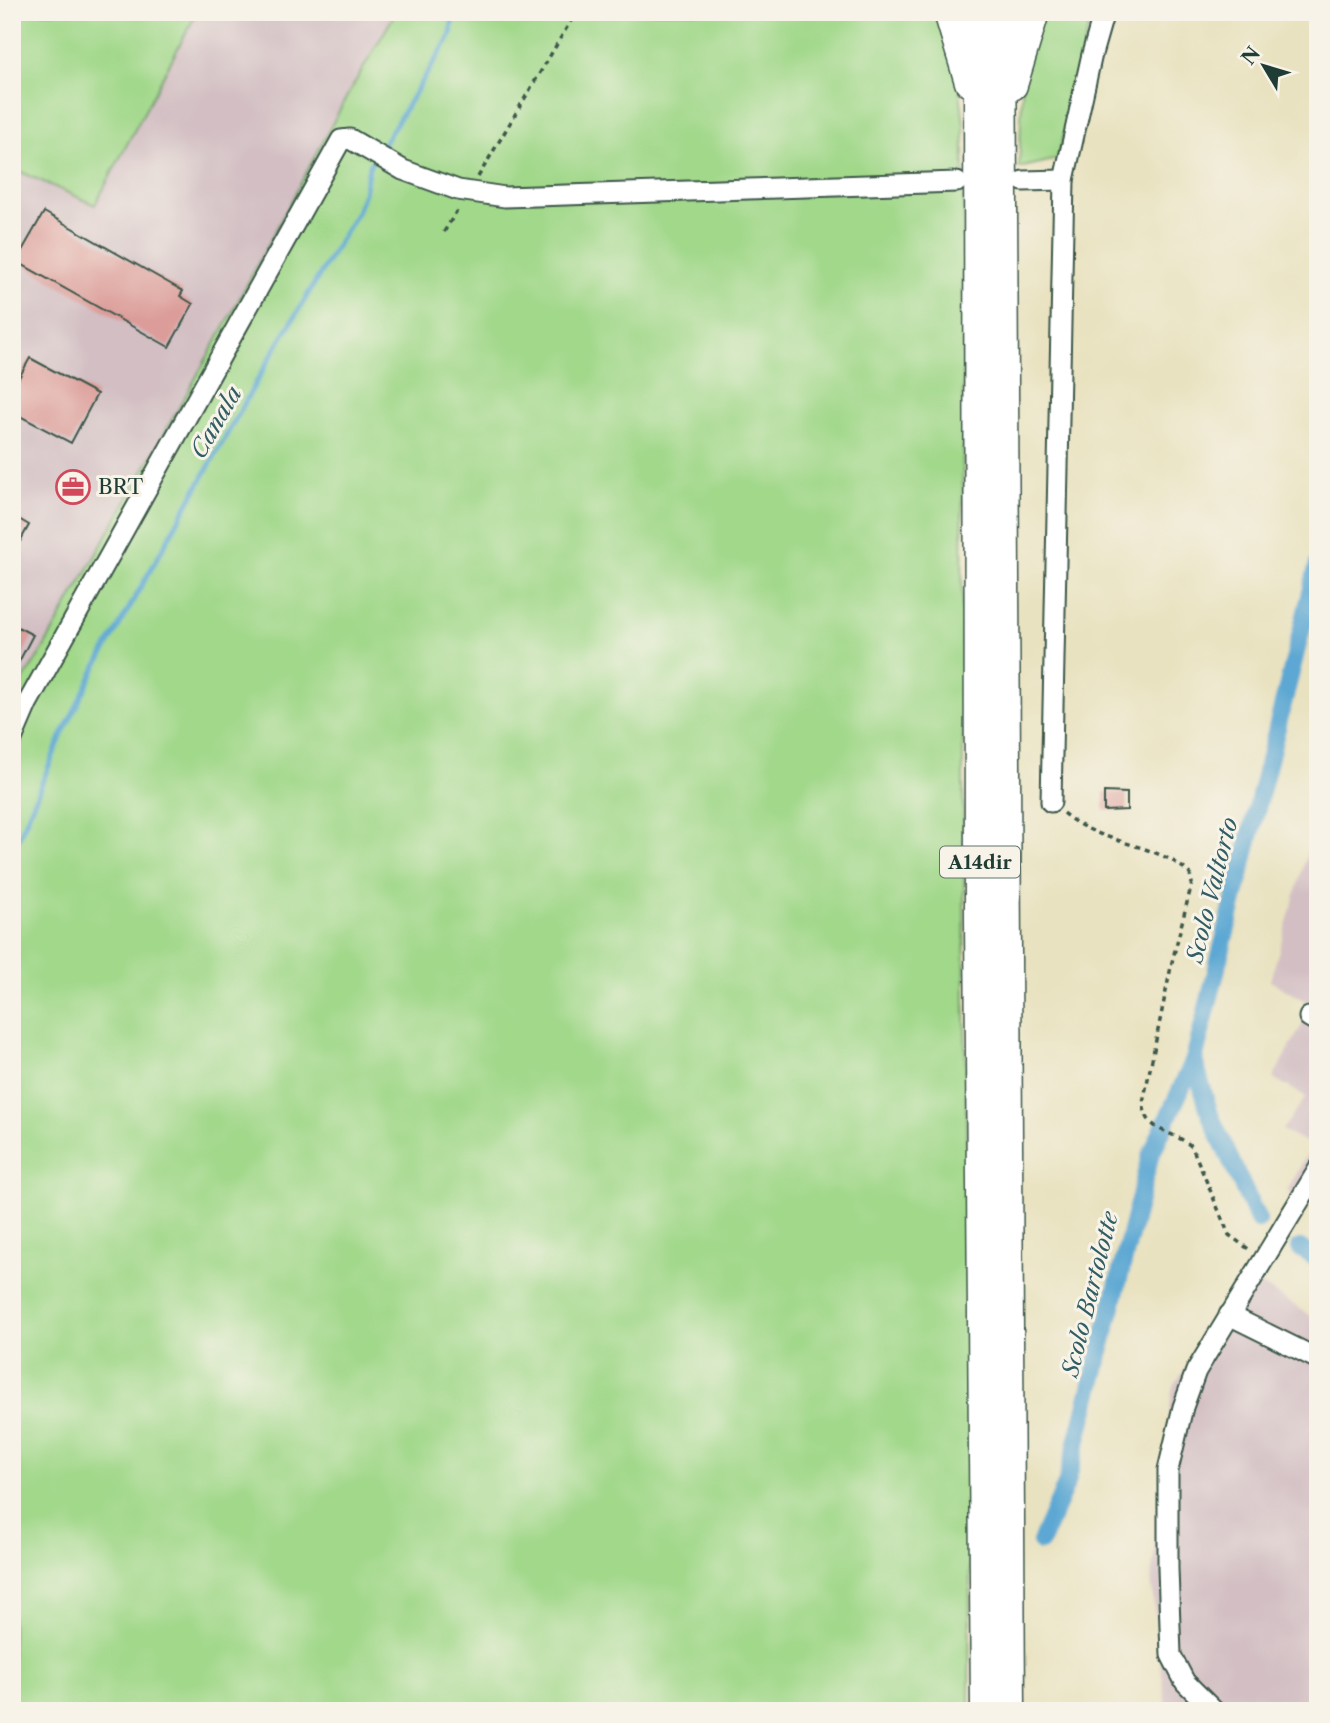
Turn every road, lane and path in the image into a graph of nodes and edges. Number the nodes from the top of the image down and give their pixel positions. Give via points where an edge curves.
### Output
1 (576, 12) edge
2 (949, 12) edge
3 (979, 12) edge
4 (1001, 12) edge
5 (1034, 12) edge
6 (1104, 12) edge
7 (981, 120) junction
8 (1002, 154) junction
9 (1064, 180) junction
10 (1023, 181) dead end
11 (957, 182) dead end
12 (469, 192) junction
13 (444, 232) dead end
14 (12, 739) edge
15 (1051, 802) joint
16 (1318, 1170) edge
17 (1263, 1260) junction
18 (1229, 1315) junction
19 (1318, 1359) edge
20 (986, 1711) edge
21 (1010, 1711) edge
22 (1214, 1711) edge

1 - 12 path
2 - 7 highway
3 - 7 highway, A14dir
4 - 8 highway, A14dir
5 - 8 highway via 1010,92
6 - 9 street
7 - 20 highway, A14dir
8 - 21 highway, A14dir
9 - 10 street
9 - 15 street
11 - 12 street via 505,197
12 - 13 path
12 - 14 street via 403,170 350,139 341,140 27,704
15 - 17 path via 1078,826 1168,859 1191,874 1144,1116 1155,1128 1192,1147 1229,1235
16 - 17 street
17 - 18 street
18 - 19 street
18 - 22 street via 1196,1371 1168,1470 1171,1655 1185,1682

